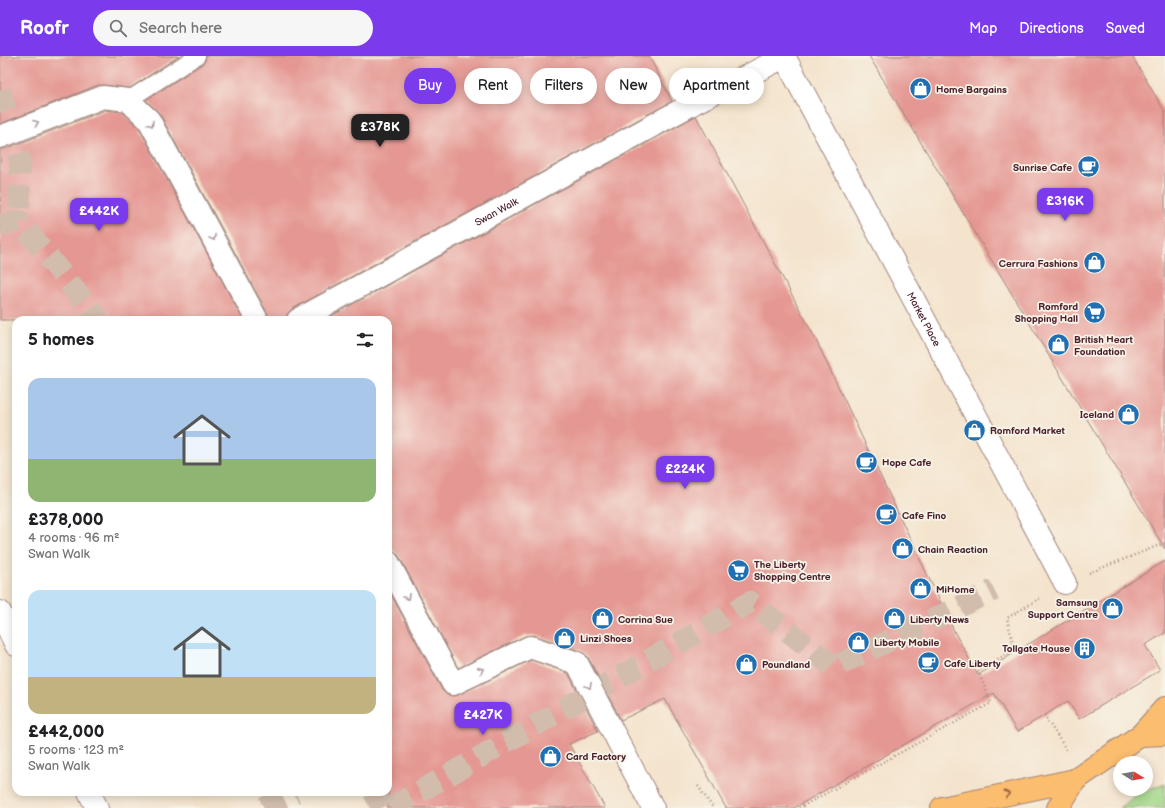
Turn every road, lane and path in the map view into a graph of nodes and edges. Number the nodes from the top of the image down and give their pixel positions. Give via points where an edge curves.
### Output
1 (197, 56) edge
2 (784, 56) edge
3 (128, 100) junction
4 (0, 137) edge
5 (255, 316) edge
6 (305, 316) edge
7 (1165, 543) edge
8 (392, 569) edge
9 (1065, 583) junction
10 (0, 612) edge
11 (12, 637) edge
12 (1165, 708) edge
13 (1044, 715) dead end
14 (1165, 734) edge
15 (1141, 735) junction
16 (1067, 751) dead end
17 (1075, 780) junction
18 (698, 786) dead end
19 (91, 796) edge
20 (97, 808) edge
21 (653, 808) edge
22 (713, 808) edge
23 (799, 808) edge
24 (942, 808) edge
25 (1058, 808) edge

1 - 3 lane
2 - 6 street, Swan Walk
2 - 9 street, Market Place
4 -> 3 street via 102,97
3 -> 5 street via 150,120
7 - 9 path
8 -> 21 street via 454,684 530,647 577,663
9 - 23 path via 1007,618 1015,650 978,671 991,703
10 - 11 street
12 - 15 main road
13 - 16 path
14 - 15 main road
15 - 17 main road
24 -> 17 main road
17 - 25 main road
18 - 22 path
19 - 20 street

